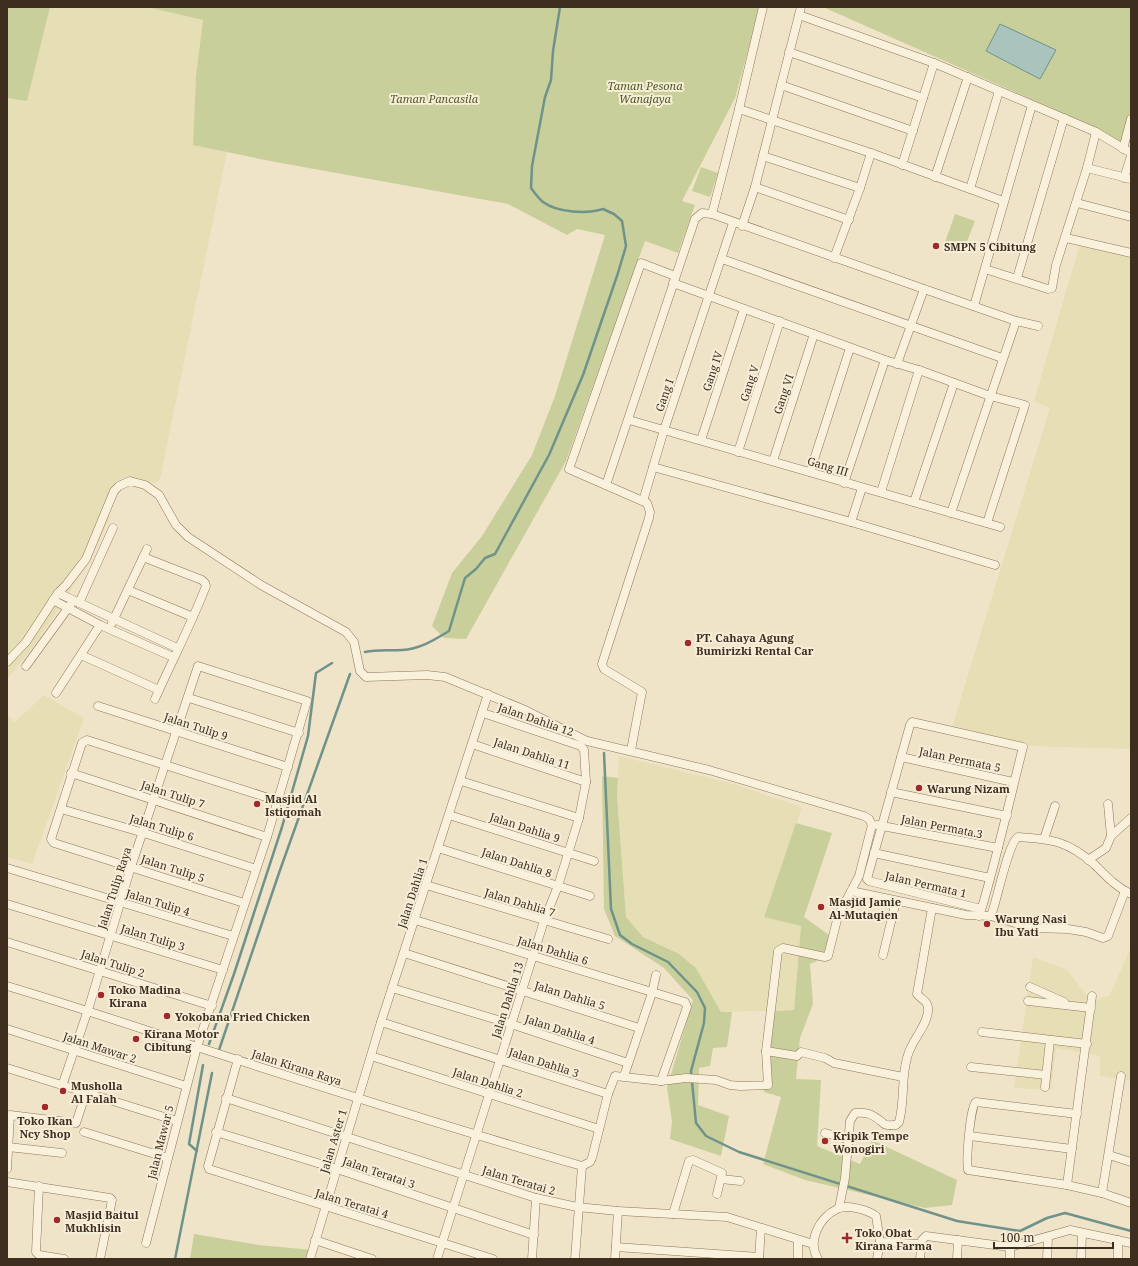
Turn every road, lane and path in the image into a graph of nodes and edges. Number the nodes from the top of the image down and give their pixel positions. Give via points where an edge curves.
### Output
1 (763, 7) edge
2 (800, 11) edge
3 (789, 52) junction
4 (934, 63) junction
5 (968, 78) junction
6 (781, 85) junction
7 (999, 90) junction
8 (923, 98) junction
9 (1032, 104) junction
10 (740, 109) junction
11 (1064, 118) junction
12 (1131, 118) edge
13 (771, 120) junction
14 (913, 131) junction
15 (1096, 132) junction
16 (1123, 149) junction
17 (871, 153) junction
18 (1131, 155) edge
19 (763, 156) junction
20 (902, 165) junction
21 (1088, 168) junction
22 (935, 177) junction
23 (1127, 179) edge
24 (755, 187) junction
25 (860, 188) junction
26 (970, 189) junction
27 (1003, 201) junction
28 (1076, 203) junction
29 (712, 214) junction
30 (1131, 216) edge
31 (849, 220) junction
32 (733, 222) junction
33 (742, 226) junction
34 (1066, 238) junction
35 (1131, 253) edge
36 (722, 258) junction
37 (834, 258) junction
38 (985, 269) junction
39 (1017, 278) junction
40 (674, 279) junction
41 (924, 289) junction
42 (710, 297) junction
43 (974, 306) junction
44 (744, 309) junction
45 (1016, 320) junction
46 (780, 321) junction
47 (910, 325) junction
48 (1038, 326) dead end
49 (814, 334) junction
50 (850, 348) junction
51 (1002, 358) junction
52 (885, 360) junction
53 (897, 364) junction
54 (919, 370) junction
55 (954, 383) junction
56 (990, 396) junction
57 (629, 420) junction
58 (664, 430) junction
59 (702, 440) junction
60 (738, 452) junction
61 (773, 461) junction
62 (653, 467) junction
63 (810, 472) junction
64 (844, 483) junction
65 (606, 485) junction
66 (862, 488) junction
67 (881, 492) junction
68 (643, 501) junction
69 (914, 502) junction
70 (951, 513) junction
71 (851, 522) junction
72 (987, 522) junction
73 (1000, 527) dead end
74 (113, 528) dead end
75 (995, 565) dead end
76 (128, 590) junction
77 (55, 596) junction
78 (76, 602) junction
79 (68, 608) junction
80 (194, 618) junction
81 (114, 620) junction
82 (100, 625) junction
83 (108, 628) junction
84 (177, 648) junction
85 (81, 655) junction
86 (173, 657) junction
87 (7, 662) edge
88 (26, 666) dead end
89 (159, 690) junction
90 (56, 693) dead end
91 (488, 694) junction
92 (189, 698) junction
93 (155, 699) dead end
94 (98, 706) dead end
95 (483, 712) junction
96 (177, 732) junction
97 (299, 733) junction
98 (472, 744) junction
99 (581, 746) joint
100 (631, 750) junction
101 (901, 757) junction
102 (166, 765) junction
103 (288, 767) junction
104 (71, 773) junction
105 (461, 781) junction
106 (586, 782) junction
107 (1013, 782) junction
108 (891, 792) junction
109 (154, 800) junction
110 (278, 801) junction
111 (1108, 804) dead end
112 (1055, 806) dead end
113 (61, 809) junction
114 (449, 815) junction
115 (1007, 816) junction
116 (579, 818) junction
117 (1131, 818) edge
118 (872, 825) junction
119 (882, 826) junction
120 (144, 833) junction
121 (1112, 836) junction
122 (268, 837) junction
123 (1044, 839) junction
124 (438, 848) junction
125 (998, 848) junction
126 (568, 853) junction
127 (874, 853) junction
128 (1088, 860) junction
129 (594, 861) dead end
130 (131, 867) junction
131 (7, 868) edge
132 (256, 869) junction
133 (990, 878) junction
134 (426, 885) junction
135 (558, 886) junction
136 (851, 891) junction
137 (1128, 893) edge
138 (590, 896) dead end
139 (896, 901) junction
140 (120, 902) junction
141 (244, 903) junction
142 (7, 904) edge
143 (968, 905) junction
144 (932, 908) junction
145 (980, 912) junction
146 (966, 915) junction
147 (991, 916) junction
148 (415, 920) junction
149 (544, 921) junction
150 (110, 936) junction
151 (233, 936) junction
152 (608, 939) dead end
153 (7, 942) edge
154 (404, 953) junction
155 (533, 955) junction
156 (883, 955) dead end
157 (99, 970) junction
158 (223, 970) junction
159 (656, 975) dead end
160 (7, 986) edge
161 (392, 988) junction
162 (1030, 988) dead end
163 (522, 991) junction
164 (652, 993) junction
165 (1092, 996) dead end
166 (1028, 1001) dead end
167 (212, 1006) junction
168 (1072, 1006) junction
169 (1091, 1008) junction
170 (88, 1010) junction
171 (381, 1022) junction
172 (511, 1024) junction
173 (639, 1028) junction
174 (7, 1029) edge
175 (982, 1032) dead end
176 (1050, 1040) junction
177 (1087, 1044) junction
178 (197, 1046) junction
179 (75, 1050) junction
180 (766, 1051) junction
181 (371, 1056) junction
182 (500, 1059) junction
183 (238, 1060) junction
184 (628, 1063) junction
185 (970, 1067) dead end
186 (7, 1068) edge
187 (1046, 1075) junction
188 (619, 1076) junction
189 (1121, 1076) dead end
190 (903, 1077) junction
191 (661, 1081) junction
192 (62, 1086) junction
193 (186, 1086) junction
194 (1045, 1087) dead end
195 (86, 1093) junction
196 (489, 1093) junction
197 (608, 1094) junction
198 (226, 1098) junction
199 (358, 1098) junction
200 (1077, 1114) junction
201 (177, 1121) junction
202 (599, 1129) junction
203 (84, 1132) dead end
204 (216, 1132) junction
205 (825, 1132) dead end
206 (477, 1136) junction
207 (970, 1136) junction
208 (346, 1137) junction
209 (847, 1139) junction
210 (8, 1147) junction
211 (1072, 1149) junction
212 (62, 1153) dead end
213 (1109, 1155) junction
214 (168, 1158) junction
215 (1131, 1162) edge
216 (582, 1166) junction
217 (7, 1169) edge
218 (337, 1169) junction
219 (464, 1175) junction
220 (721, 1178) junction
221 (740, 1180) dead end
222 (7, 1182) edge
223 (1067, 1185) junction
224 (39, 1186) junction
225 (1102, 1193) junction
226 (717, 1194) dead end
227 (536, 1198) junction
228 (1131, 1203) edge
229 (325, 1206) junction
230 (578, 1207) junction
231 (839, 1208) junction
232 (453, 1209) junction
233 (618, 1211) junction
234 (673, 1214) junction
235 (761, 1228) junction
236 (1082, 1234) junction
237 (534, 1235) junction
238 (1048, 1237) junction
239 (315, 1240) junction
240 (958, 1240) junction
241 (1118, 1240) junction
242 (798, 1241) junction
243 (442, 1242) junction
244 (880, 1242) junction
245 (146, 1243) dead end
246 (1131, 1243) edge
247 (813, 1244) junction
248 (921, 1244) junction
249 (616, 1247) junction
250 (1010, 1247) junction
251 (759, 1258) edge
252 (64, 1259) edge
253 (100, 1259) edge
254 (310, 1259) edge
255 (372, 1259) edge
256 (437, 1259) edge
257 (493, 1259) edge
258 (532, 1259) edge
259 (575, 1259) edge
260 (615, 1259) edge
261 (798, 1259) edge
262 (818, 1259) edge
263 (877, 1259) edge
264 (920, 1259) edge
265 (957, 1259) edge
266 (1010, 1259) edge
267 (1047, 1259) edge
268 (1081, 1259) edge
269 (1118, 1259) edge

1 - 10 street
2 - 3 street
2 - 4 street
3 - 6 street
3 - 8 street
4 - 5 street
4 - 8 street
5 - 7 street
5 - 22 street
6 - 13 street
6 - 14 street
7 - 9 street
7 - 26 street
8 - 14 street
9 - 11 street
9 - 27 street
10 - 13 street
10 - 29 street
11 - 15 street
11 - 39 street
12 - 16 street
13 - 17 street
13 - 19 street
14 - 20 street
15 - 16 street
15 - 21 street
16 - 18 street
17 - 20 street
17 - 25 street
18 - 23 street
19 - 24 street
19 - 25 street
20 - 22 street
21 - 23 street
21 - 28 street
22 - 26 street
24 - 31 street
24 - 33 street
25 - 31 street
26 - 27 street
27 - 38 street
28 - 30 street
28 - 34 street
29 - 32 street
29 - 40 street via 702,213 694,219
31 - 37 street
32 - 33 street
32 - 36 street, Gang I
33 - 37 street
34 - 35 street
34 - 39 street via 1056,265 1052,288 1048,289
36 - 42 street, Gang I
36 - 47 street
37 - 41 street
38 - 39 street
38 - 43 street
40 - 42 street
40 - 57 street
40 - 65 street via 641,263 569,469
41 - 43 street
41 - 47 street
42 - 44 street
42 - 58 street, Gang I
43 - 45 street
44 - 46 street
44 - 59 street, Gang IV
45 - 48 street
45 - 51 street
46 - 49 street
46 - 60 street, Gang V
47 - 51 street
47 - 53 street
49 - 50 street
49 - 61 street, Gang VI
50 - 52 street
50 - 63 street
51 - 56 street
52 - 53 street
52 - 64 street
53 - 54 street
54 - 55 street
54 - 67 street
55 - 56 street
55 - 69 street
56 - 70 street
56 - 72 street via 1025,406
57 - 58 street, Gang III
57 - 65 street
58 - 59 street, Gang III
58 - 62 street, Gang I
59 - 60 street, Gang III
60 - 61 street, Gang III
61 - 63 street, Gang III
62 - 68 street, Gang I
62 - 71 street
63 - 64 street, Gang III
64 - 66 street, Gang III
65 - 68 street
66 - 67 street, Gang III
66 - 71 street
67 - 69 street, Gang III
68 - 100 street via 649,507 649,518 602,664 604,669 642,692
69 - 70 street, Gang III
70 - 72 street, Gang III
71 - 75 street
72 - 73 street, Gang III
74 - 78 street
76 - 80 street
76 - 80 street via 145,553 205,582 206,586
76 - 81 street
77 - 78 street
77 - 79 street
77 - 87 street via 26,642
77 - 91 street via 86,559 114,491 130,481 144,484 159,495 180,531 196,543 260,585 342,629 354,642 360,671 366,677 439,676
78 - 79 street
78 - 81 street
79 - 82 street
79 - 88 street
80 - 84 street
81 - 83 street
81 - 84 street
82 - 83 street
82 - 85 street
83 - 86 street
84 - 86 street
85 - 89 street
85 - 90 street
86 - 89 street
89 - 93 street
91 - 95 street, Jalan Dahlia 1
91 - 100 street via 587,741
92 - 96 street, Jalan Tulip Raya
92 - 97 street
92 - 97 street, Jalan Tulip Raya via 198,666 206,668 307,701
94 - 96 street, Jalan Tulip 9
95 - 98 street, Jalan Dahlia 1
95 - 99 street, Jalan Dahlia 12
96 - 102 street, Jalan Tulip Raya
96 - 103 street, Jalan Tulip 9
97 - 103 street, Jalan Mawar 5
98 - 105 street, Jalan Dahlia 1
98 - 106 street, Jalan Dahlia 11
99 - 106 street, Jalan Dahlia 13 via 584,750
100 - 118 street via 709,770 857,814 869,819
101 - 107 street, Jalan Permata 5
101 - 107 street via 912,722 971,735 1023,747
101 - 108 street
102 - 104 street via 87,740 82,743
102 - 109 street, Jalan Tulip Raya
102 - 110 street
103 - 110 street, Jalan Mawar 5
104 - 109 street, Jalan Tulip 7
104 - 113 street
105 - 114 street, Jalan Dahlia 1
105 - 116 street
106 - 116 street, Jalan Dahlia 13
107 - 115 street
108 - 115 street
108 - 119 street
109 - 120 street, Jalan Tulip Raya
109 - 122 street, Jalan Tulip 7
110 - 122 street, Jalan Mawar 5
111 - 121 street
112 - 123 street
113 - 120 street, Jalan Tulip 6
113 - 130 street, Jalan Tulip 5 via 51,839 54,843
114 - 124 street, Jalan Dahlia 1
114 - 126 street, Jalan Dahlia 9
115 - 125 street
116 - 126 street, Jalan Dahlia 13
117 - 121 street
118 - 119 street, Jalan Permata.3
118 - 136 street via 865,858
119 - 125 street, Jalan Permata.3
119 - 127 street
120 - 130 street, Jalan Tulip Raya
120 - 132 street, Jalan Tulip 6
121 - 128 street via 1106,848
122 - 132 street, Jalan Mawar 5
123 - 128 street via 1062,842
123 - 147 street via 1014,839 1007,855
124 - 134 street, Jalan Dahlia 1
124 - 135 street, Jalan Dahlia 8
125 - 133 street
126 - 129 street, Jalan Dahlia 9
126 - 135 street, Jalan Dahlia 13
127 - 133 street
127 - 143 street, Jalan Permata 1 via 869,882
128 - 137 street
130 - 140 street, Jalan Tulip Raya
130 - 141 street, Jalan Tulip 5
131 - 140 street, Jalan Tulip 4
132 - 141 street, Jalan Mawar 5
133 - 145 street
134 - 148 street, Jalan Dahlia 1
134 - 149 street, Jalan Dahlia 7
135 - 138 street, Jalan Dahlia 8
135 - 149 street, Jalan Dahlia 13
136 - 139 street
136 - 180 street via 838,916 827,957 783,948 778,952
137 - 147 street via 1108,936 1103,938 1068,929 1032,928
139 - 144 street
139 - 156 street
140 - 150 street, Jalan Tulip Raya
140 - 151 street, Jalan Tulip 4
141 - 151 street, Jalan Mawar 5
142 - 150 street, Jalan Tulip 3
143 - 145 street, Jalan Permata 1
143 - 146 street
144 - 146 street
144 - 190 street via 917,987 917,994 926,1002 928,1013 926,1022 912,1044
145 - 146 street
145 - 147 street
148 - 154 street, Jalan Dahlia 1
148 - 155 street, Jalan Dahlia 6
149 - 152 street, Jalan Dahlia 7
149 - 155 street, Jalan Dahlia 13
150 - 157 street, Jalan Tulip Raya
150 - 158 street, Jalan Tulip 3
151 - 158 street, Jalan Mawar 5
153 - 157 street, Jalan Tulip 2
154 - 161 street, Jalan Dahlia 1
154 - 163 street, Jalan Dahlia 5
155 - 163 street, Jalan Dahlia 13
155 - 164 street, Jalan Dahlia 6
157 - 167 street, Jalan Tulip 2
157 - 170 street, Jalan Tulip Raya
158 - 167 street, Jalan Mawar 5
159 - 164 street
160 - 170 street, Jalan Kirana Raya
161 - 171 street, Jalan Dahlia 1
161 - 172 street, Jalan Dahlia 4
162 - 168 street
163 - 172 street, Jalan Dahlia 13
163 - 173 street, Jalan Dahlia 5
164 - 173 street
164 - 191 street, Jalan Dahlia 6 via 685,1002 687,1007
165 - 169 street
166 - 168 street
167 - 178 street, Jalan Mawar 5
168 - 169 street
169 - 177 street
170 - 178 street, Jalan Kirana Raya
170 - 179 street, Jalan Tulip Raya
171 - 181 street, Jalan Dahlia 1
171 - 182 street, Jalan Dahlia 3
172 - 182 street, Jalan Dahlia 13
172 - 184 street, Jalan Dahlia 4
173 - 184 street
174 - 179 street, Jalan Mawar 2
175 - 176 street
176 - 177 street
176 - 187 street
177 - 200 street
178 - 183 street, Jalan Kirana Raya
178 - 193 street, Jalan Mawar 5
179 - 192 street, Jalan Tulip Raya
179 - 193 street, Jalan Mawar 2
180 - 190 street via 791,1056 797,1056 801,1052 834,1063
180 - 191 street via 768,1084 740,1086 716,1080 686,1078
181 - 196 street, Jalan Dahlia 2
181 - 199 street, Jalan Dahlia 1
182 - 196 street, Jalan Dahlia 13
182 - 197 street, Jalan Dahlia 3
183 - 198 street
183 - 199 street, Jalan Kirana Raya
184 - 188 street
185 - 187 street
186 - 192 street
187 - 194 street
188 - 191 street
188 - 197 street
189 - 213 street
190 - 209 street via 898,1124 884,1124 874,1116 855,1113 850,1120
192 - 195 street
193 - 201 street, Jalan Mawar 5
195 - 201 street
195 - 210 street via 76,1123 12,1115 9,1117
196 - 202 street, Jalan Dahlia 2
196 - 206 street, Jalan Dahlia 13
197 - 202 street
198 - 204 street
198 - 208 street, Jalan Teratai 2
199 - 206 street, Jalan Kirana Raya
199 - 208 street, Jalan Aster 1
200 - 207 street via 976,1102 973,1106
200 - 211 street
201 - 214 street, Jalan Mawar 5
202 - 216 street via 592,1158
203 - 214 street
204 - 218 street, Jalan Teratai 3
204 - 229 street, Jalan Teratai 4 via 209,1169
205 - 209 street
206 - 216 street, Jalan Kirana Raya
206 - 219 street, Jalan Dahlia 13
207 - 211 street
207 - 223 street via 967,1165 971,1172
208 - 218 street, Jalan Aster 1
208 - 219 street, Jalan Teratai 2
209 - 231 street
210 - 212 street
210 - 217 street
211 - 223 street
213 - 215 street
213 - 225 street
214 - 245 street, Jalan Mawar 5
216 - 230 street
218 - 229 street, Jalan Aster 1
218 - 232 street, Jalan Teratai 3
219 - 227 street, Jalan Teratai 2
219 - 232 street, Jalan Dahlia 13
220 - 221 street
220 - 226 street
220 - 234 street via 721,1172 693,1160 689,1161
222 - 224 street
223 - 225 street
224 - 252 street via 36,1252 39,1255
224 - 253 street via 111,1199
225 - 228 street
227 - 230 street, Jalan Teratai 2
227 - 237 street
229 - 239 street, Jalan Aster 1
229 - 243 street, Jalan Teratai 4
230 - 233 street, Jalan Teratai 2
230 - 259 street
231 - 244 street via 870,1211 876,1216
231 - 247 street via 824,1218 818,1227
232 - 237 street, Jalan Teratai 3
232 - 243 street, Jalan Dahlia 13
233 - 234 street, Jalan Teratai 2
233 - 249 street
234 - 235 street, Jalan Teratai 2 via 727,1217
235 - 242 street, Jalan Teratai 2
235 - 251 street
236 - 238 street via 1070,1230
236 - 241 street
236 - 268 street
237 - 258 street
238 - 250 street
238 - 267 street
239 - 254 street, Jalan Aster 1
239 - 255 street
240 - 248 street via 926,1236
240 - 250 street
240 - 265 street
241 - 246 street
241 - 269 street
242 - 247 street, Jalan Teratai 2
242 - 261 street
243 - 256 street, Jalan Dahlia 13
243 - 257 street, Jalan Teratai 4
244 - 248 street
244 - 263 street
247 - 262 street
248 - 264 street
249 - 251 street
249 - 260 street
250 - 266 street

